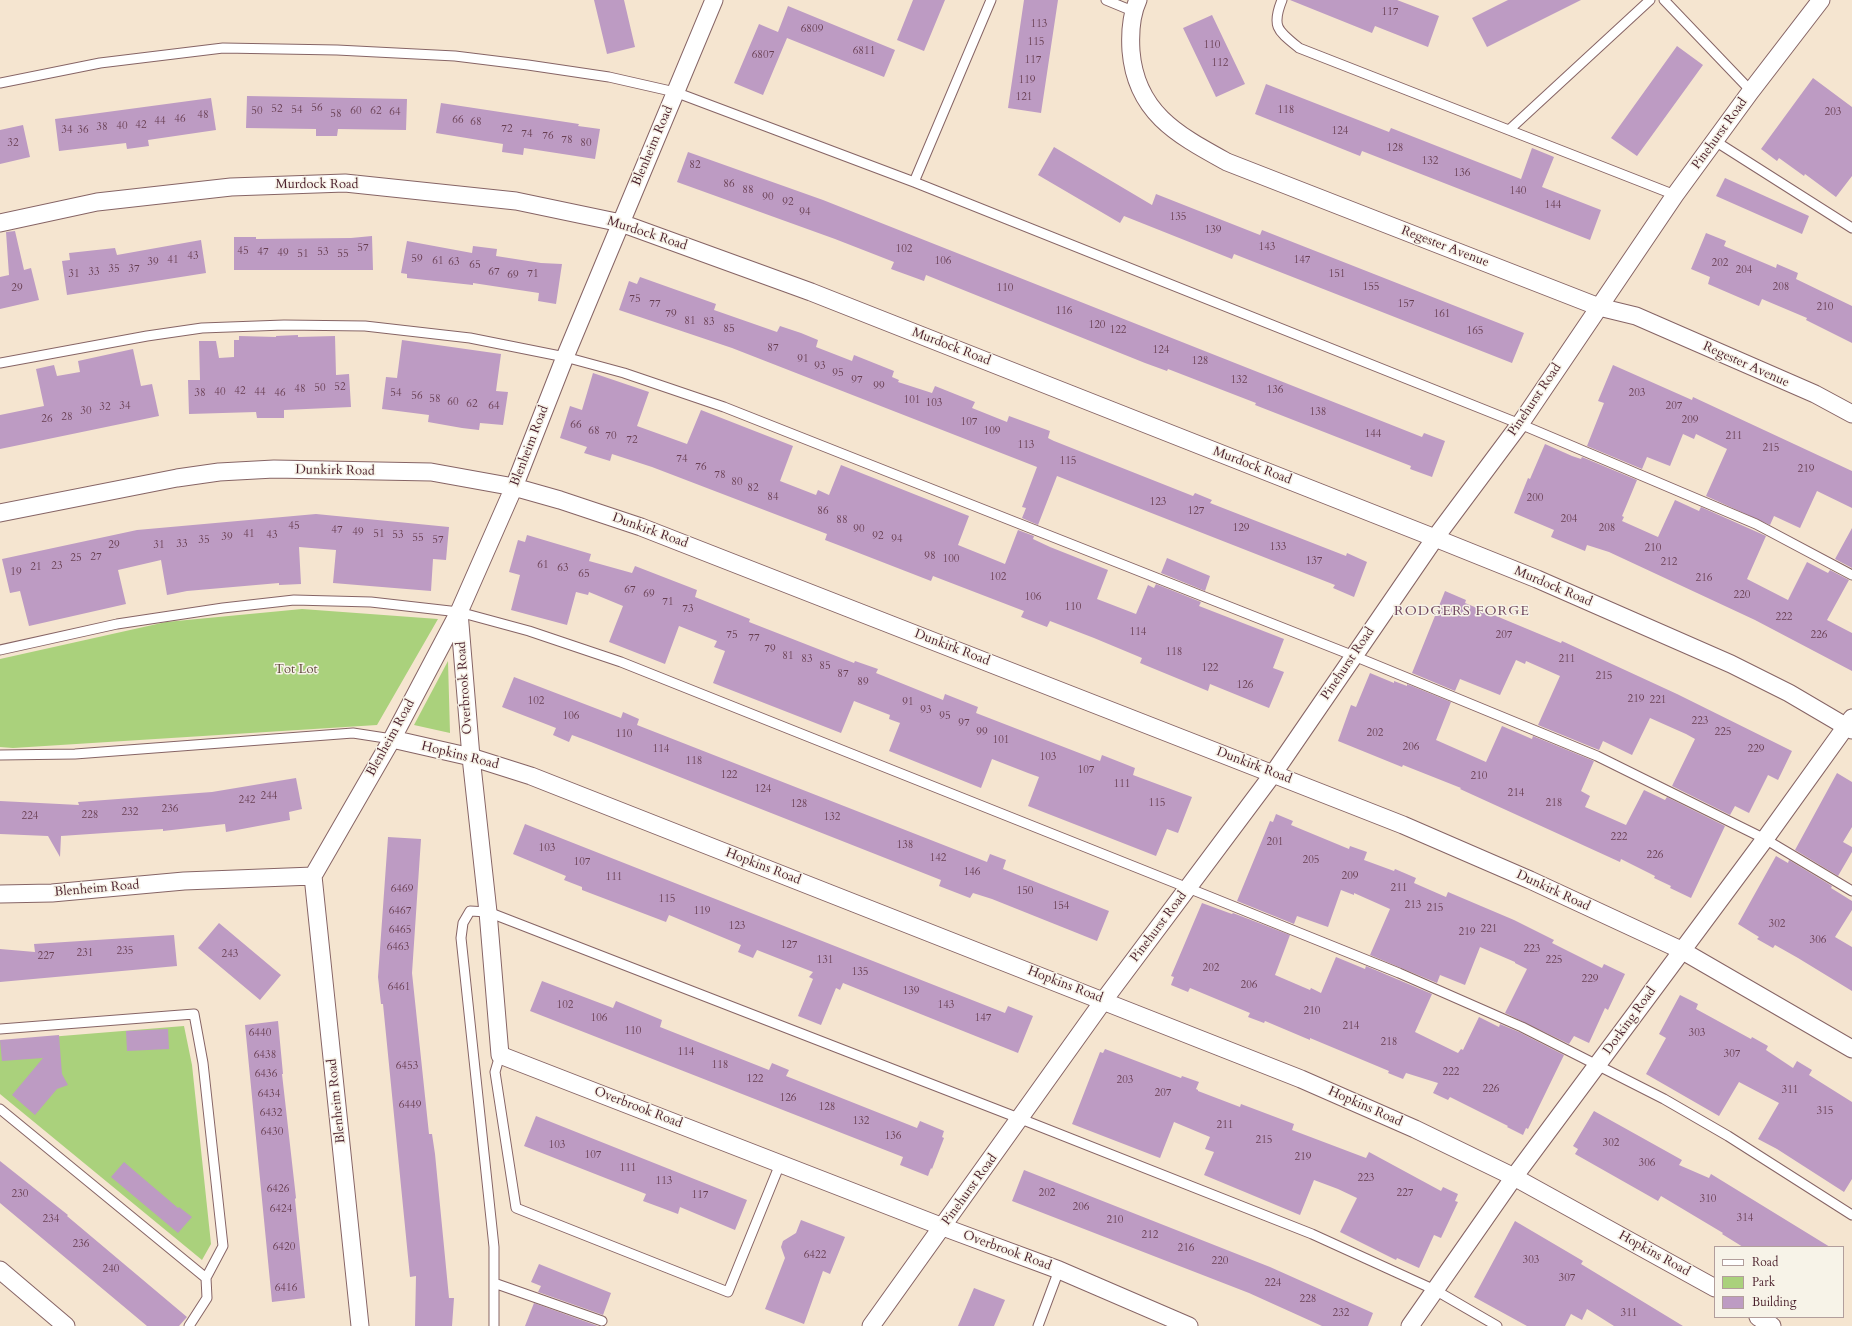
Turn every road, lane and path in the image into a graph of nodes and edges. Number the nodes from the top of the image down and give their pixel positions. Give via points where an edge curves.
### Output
1 (714, 0) edge
2 (991, 0) edge
3 (1106, 0) edge
4 (1282, 0) edge
5 (1650, 0) edge
6 (1664, 0) edge
7 (1821, 0) edge
8 (1136, 6) edge
9 (0, 83) edge
10 (1751, 91) junction
11 (675, 92) junction
12 (1509, 130) junction
13 (1715, 141) junction
14 (914, 182) junction
15 (1675, 195) junction
16 (0, 223) edge
17 (621, 223) junction
18 (1852, 228) edge
19 (1599, 307) junction
20 (565, 356) junction
21 (0, 363) edge
22 (1852, 414) edge
23 (1520, 424) junction
24 (514, 487) junction
25 (0, 513) edge
26 (1435, 538) junction
27 (1852, 575) edge
28 (459, 612) junction
29 (0, 650) edge
30 (1354, 656) junction
31 (1850, 724) edge
32 (392, 739) junction
33 (0, 756) edge
34 (471, 757) junction
35 (1273, 774) junction
36 (1765, 839) junction
37 (313, 876) junction
38 (1188, 888) junction
39 (1852, 891) edge
40 (0, 894) edge
41 (488, 912) junction
42 (1681, 950) junction
43 (1104, 1000) junction
44 (0, 1029) edge
45 (1852, 1049) edge
46 (500, 1055) junction
47 (1598, 1065) junction
48 (0, 1109) edge
49 (1021, 1119) junction
50 (780, 1164) junction
51 (1514, 1177) junction
52 (1852, 1215) edge
53 (943, 1227) junction
54 (0, 1270) edge
55 (1058, 1270) junction
56 (206, 1278) junction
57 (494, 1283) junction
58 (1714, 1287) edge
59 (1436, 1290) junction
60 (1760, 1318) edge
61 (602, 1321) dead end
62 (66, 1326) edge
63 (189, 1326) edge
64 (360, 1326) edge
65 (494, 1326) edge
66 (872, 1326) edge
67 (1038, 1326) edge
68 (1189, 1326) edge
69 (1410, 1326) edge
70 (1497, 1326) edge
71 (1772, 1326) edge

1 - 11 street, Blenheim Road
2 - 14 lane
3 - 8 lane
4 - 12 lane via 1276,22 1281,34 1299,48
5 - 12 lane
6 - 10 lane
7 - 10 street, Pinehurst Road
8 - 19 street, Regester Avenue via 1130,38 1133,70 1138,85 1166,124 1190,142 1227,162
9 - 11 lane via 100,63 222,48 455,56 609,77
10 - 13 street, Pinehurst Road
11 - 14 lane
11 - 17 street, Blenheim Road
12 - 15 lane
13 - 15 street, Pinehurst Road
13 - 18 lane
14 - 23 lane
15 - 19 street, Pinehurst Road
16 - 17 street, Murdock Road via 105,201 231,187 345,183 516,201
17 - 20 street, Blenheim Road
17 - 26 street, Murdock Road via 818,295
19 - 22 street, Regester Avenue via 1636,316 1814,394
19 - 23 street, Pinehurst Road
20 - 21 lane via 470,338 373,327 284,325 202,328
20 - 24 street, Blenheim Road
20 - 30 lane via 724,406
23 - 26 street, Pinehurst Road
23 - 27 lane via 1756,524
24 - 25 street, Dunkirk Road via 431,472 219,472
24 - 28 street, Blenheim Road
24 - 35 street, Dunkirk Road via 641,526
26 - 30 street, Pinehurst Road
26 - 31 street, Murdock Road via 1544,582 1731,664
28 - 29 lane via 371,602 294,600 117,624
28 - 32 street, Blenheim Road
28 - 34 street, Overbrook Road
28 - 38 lane via 529,631 621,662
30 - 35 street, Pinehurst Road
30 - 36 lane via 1597,756
31 - 36 street, Dorking Road
32 - 33 lane via 353,733 75,754
32 - 34 street, Hopkins Road
32 - 37 street, Blenheim Road
34 - 41 street, Overbrook Road
34 - 43 street, Hopkins Road via 531,776
35 - 38 street, Pinehurst Road
35 - 42 street, Dunkirk Road via 1403,825
36 - 39 lane
36 - 42 street, Dorking Road
37 - 40 street, Blenheim Road via 184,881 52,893
37 - 64 street, Blenheim Road
38 - 43 street, Pinehurst Road
38 - 47 lane via 1414,980 1522,1027
41 - 46 street, Overbrook Road
41 - 49 lane
41 - 57 lane via 470,911 463,923 461,938 494,1247
42 - 45 street, Dunkirk Road
42 - 47 street, Dorking Road
43 - 49 street, Pinehurst Road
43 - 51 street, Hopkins Road via 1415,1128
44 - 56 lane via 194,1014 203,1063 223,1246
46 - 50 street, Overbrook Road
46 - 50 lane via 495,1072 516,1208 728,1292
47 - 51 street, Dorking Road
47 - 52 lane via 1728,1136
48 - 56 lane
49 - 53 street, Pinehurst Road
49 - 59 lane via 1312,1234
50 - 53 street, Overbrook Road
51 - 58 street, Hopkins Road
51 - 59 street, Dorking Road
53 - 55 street, Overbrook Road
53 - 66 street, Pinehurst Road
54 - 62 street
55 - 67 lane
55 - 68 street, Overbrook Road
56 - 63 lane via 207,1298
57 - 61 lane
57 - 65 lane
59 - 69 street, Dorking Road
59 - 70 lane
60 - 71 street

